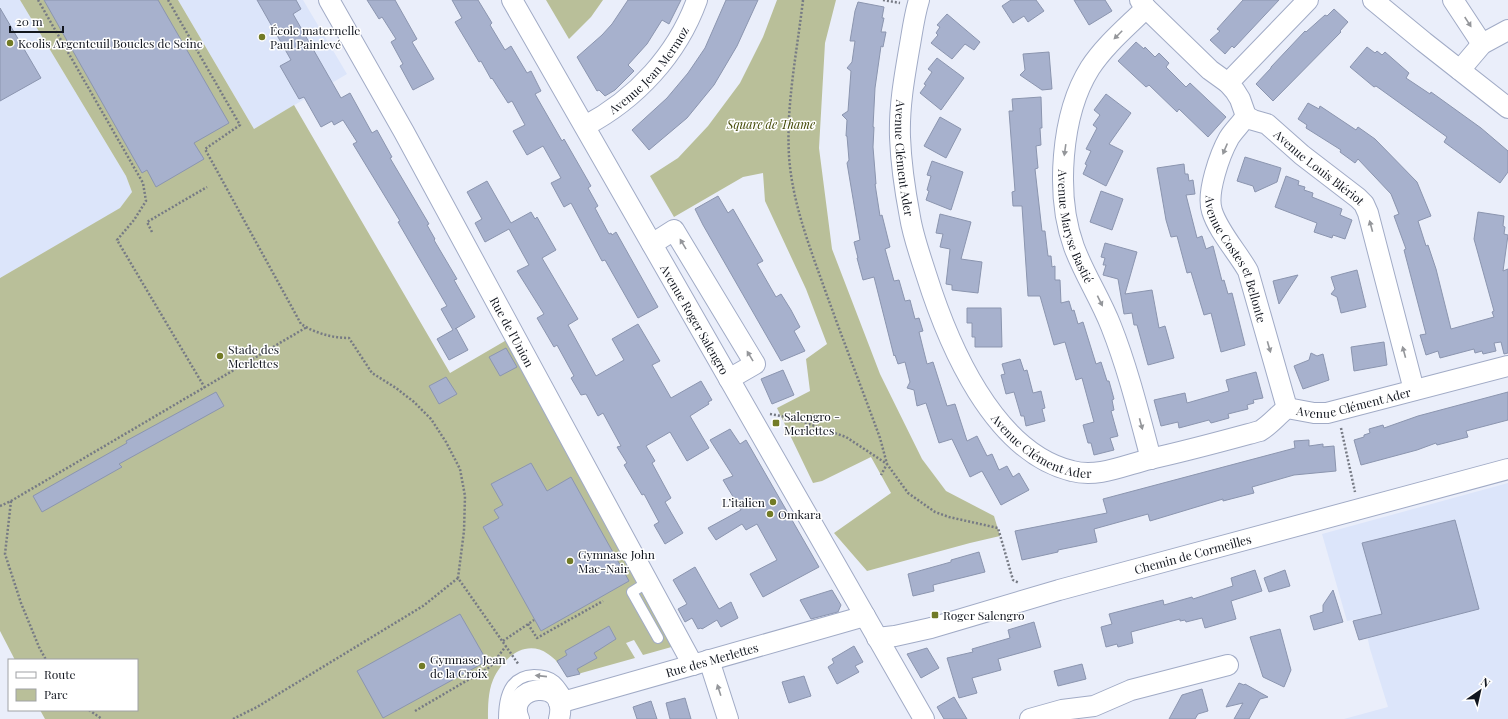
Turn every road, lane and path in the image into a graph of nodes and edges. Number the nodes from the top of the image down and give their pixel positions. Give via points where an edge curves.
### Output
1 (38, 0) edge
2 (168, 0) edge
3 (329, 0) edge
4 (512, 0) edge
5 (697, 0) edge
6 (803, 0) edge
7 (919, 0) edge
8 (1308, 0) edge
9 (1373, 0) edge
10 (1453, 0) edge
11 (1143, 4) edge
12 (1508, 30) edge
13 (1482, 44) junction
14 (1460, 70) junction
15 (1228, 83) junction
16 (1508, 108) edge
17 (1246, 116) junction
18 (585, 126) junction
19 (207, 186) dead end
20 (152, 232) dead end
21 (652, 244) junction
22 (306, 327) junction
23 (1508, 366) edge
24 (729, 379) junction
25 (205, 388) junction
26 (1414, 390) junction
27 (1286, 408) junction
28 (1337, 410) junction
29 (767, 413) dead end
30 (1151, 459) junction
31 (887, 464) junction
32 (1508, 469) edge
33 (881, 475) dead end
34 (1356, 494) dead end
35 (10, 502) junction
36 (0, 506) edge
37 (458, 578) junction
38 (648, 582) junction
39 (1020, 584) dead end
40 (603, 601) dead end
41 (865, 616) junction
42 (534, 620) dead end
43 (528, 624) junction
44 (658, 638) dead end
45 (877, 638) junction
46 (503, 641) junction
47 (506, 646) junction
48 (45, 659) edge
49 (701, 663) junction
50 (1228, 665) dead end
51 (526, 676) junction
52 (562, 708) edge
53 (415, 710) dead end
54 (90, 711) edge
55 (511, 718) edge
56 (102, 719) edge
57 (233, 719) edge
58 (728, 719) edge
59 (924, 719) edge
60 (1030, 719) edge

1 - 25 path via 143,183 146,201 117,240
2 - 22 path via 240,125 205,149 301,324
3 - 38 street, Rue de l'Union via 416,153
4 - 18 street, Avenue Roger Salengro
5 - 18 street, Avenue Jean Mermoz via 678,40 655,71 623,102
6 - 31 path via 789,117 789,157 795,198
7 - 30 street, Avenue Clément Ader via 902,89 900,136 904,178 910,219 932,295 965,369 984,403 1016,441 1032,454 1052,464 1072,472 1093,474
8 - 15 street
9 - 14 street
10 -> 13 street
11 - 15 street via 1210,70
11 -> 30 street, Avenue Maryse Bastié via 1090,68 1078,94 1064,153 1063,180 1066,213 1073,245 1099,299 1125,363
12 - 13 street
13 - 14 street
14 - 16 street
15 - 17 street via 1240,99
26 -> 17 street, Avenue Louis Blériot via 1364,204 1267,124
17 -> 27 street, Avenue Costes et Bellonte via 1229,138 1212,182 1210,197 1212,211 1218,224 1248,271
18 - 21 street, Avenue Roger Salengro
19 - 20 path via 147,222
21 - 24 street, Avenue Roger Salengro
24 -> 21 street via 755,364 674,230
22 - 25 path
22 - 37 path via 334,338 349,338 372,373 414,402 431,419 446,442 460,469 465,496
23 - 26 street, Avenue Clément Ader
24 - 41 street, Avenue Roger Salengro
25 - 35 path
26 - 28 street, Avenue Clément Ader
27 - 28 street, Avenue Clément Ader via 1314,413
27 - 30 street, Avenue Clément Ader via 1270,425 1260,431
28 - 34 path
29 - 31 path via 792,418 846,436
31 - 33 path
31 - 39 path via 908,493 934,512 998,528 1013,580
32 - 45 street, Chemin de Cormeilles via 1059,590 931,628
35 - 36 path
35 - 48 path via 5,554 21,603
37 - 46 path
37 - 57 path via 423,606 257,708
38 - 44 lane via 632,592
38 - 49 street, Rue de l'Union
40 - 43 path via 537,638
41 - 45 street, Avenue Roger Salengro
41 - 49 street, Rue des Merlettes
42 - 43 path
43 - 46 path
45 - 59 street, Avenue Roger Salengro
46 - 47 path
47 - 51 path
47 - 53 path via 490,667
49 - 52 street, Rue des Merlettes
58 -> 49 street, Rue de l'Union
50 - 60 street via 1131,690 1094,706 1062,710
52 -> 51 lane via 556,682 542,675
51 - 55 lane via 515,681 507,693 504,708
52 - 55 street via 556,697 549,692 542,689 534,690 522,697
54 - 56 path

